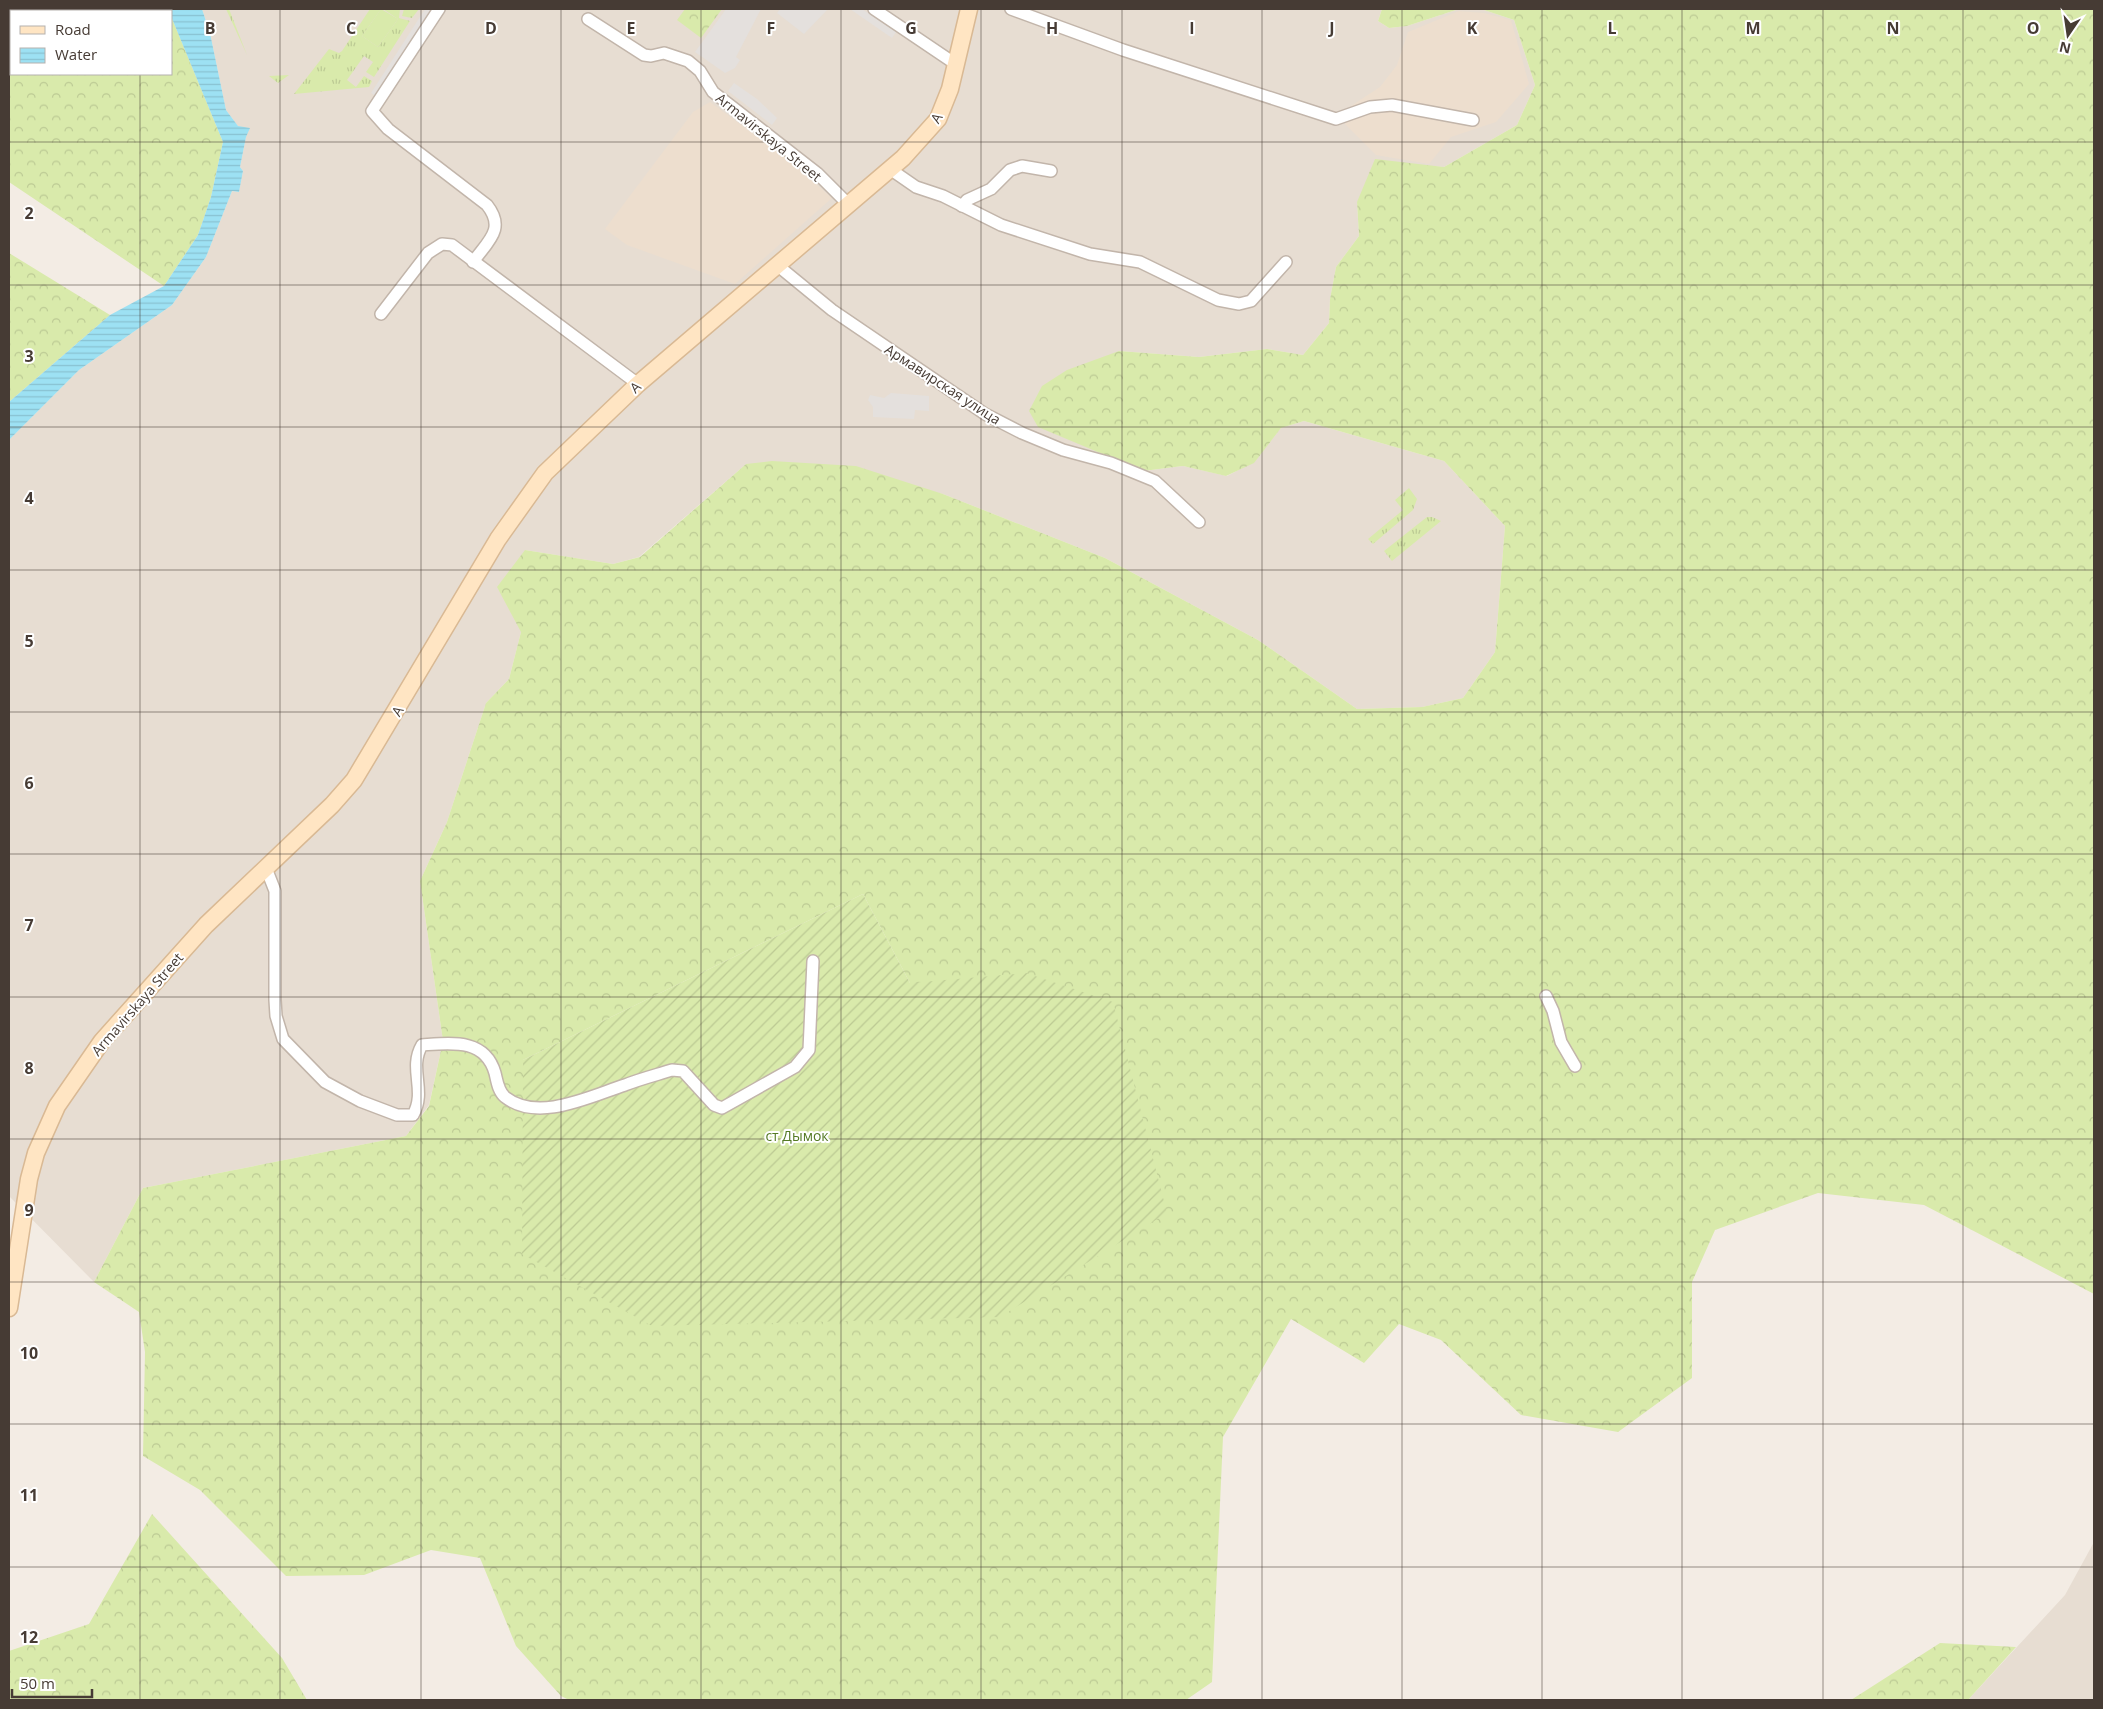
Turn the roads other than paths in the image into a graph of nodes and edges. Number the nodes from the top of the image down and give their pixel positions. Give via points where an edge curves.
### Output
1 (439, 9) edge
2 (874, 9) edge
3 (969, 9) edge
4 (1012, 9) edge
5 (588, 19) dead end
6 (954, 63) junction
7 (1473, 120) dead end
8 (890, 169) junction
9 (1052, 171) dead end
10 (848, 205) junction
11 (962, 206) junction
12 (474, 262) junction
13 (1286, 262) dead end
14 (777, 265) junction
15 (381, 314) dead end
16 (638, 384) junction
17 (1199, 522) dead end
18 (332, 805) joint
19 (266, 868) junction
20 (813, 961) dead end
21 (1546, 996) dead end
22 (1575, 1066) dead end
23 (9, 1308) edge

1 - 12 street via 372,111 388,129 496,216 497,230
2 - 6 street
3 - 6 main road, A
4 - 7 street via 1124,50 1336,119 1370,107 1392,105
5 - 10 street, Armavirskaya Street via 644,55 664,53 688,61 700,71 713,92 817,173
6 - 8 main road, A via 950,89 938,119
8 - 10 main road, A
8 - 11 street via 916,187
9 - 11 street via 1022,166 1010,170 991,188
10 - 14 main road, A
11 - 13 street via 1001,225 1090,254 1140,262 1218,300 1239,304 1250,301
12 - 15 street via 452,245 442,244 434,248
12 - 16 street
14 - 16 main road, A
14 - 17 street, Армавирская улица via 832,310 985,414 1063,450 1138,472 1156,481
16 - 18 main road, A via 545,473 526,496 368,758
18 - 19 main road, Armavirskaya Street
19 - 20 street via 275,892 275,1000 283,1039 325,1082 396,1115 413,1115 417,1107 416,1055 422,1045 450,1043 472,1046 486,1054 505,1097 528,1106 570,1105 672,1070 683,1071 714,1105 722,1108 795,1067 809,1050
19 - 23 main road, Armavirskaya Street via 206,925 102,1041 56,1106 29,1179
21 - 22 street via 1561,1042

